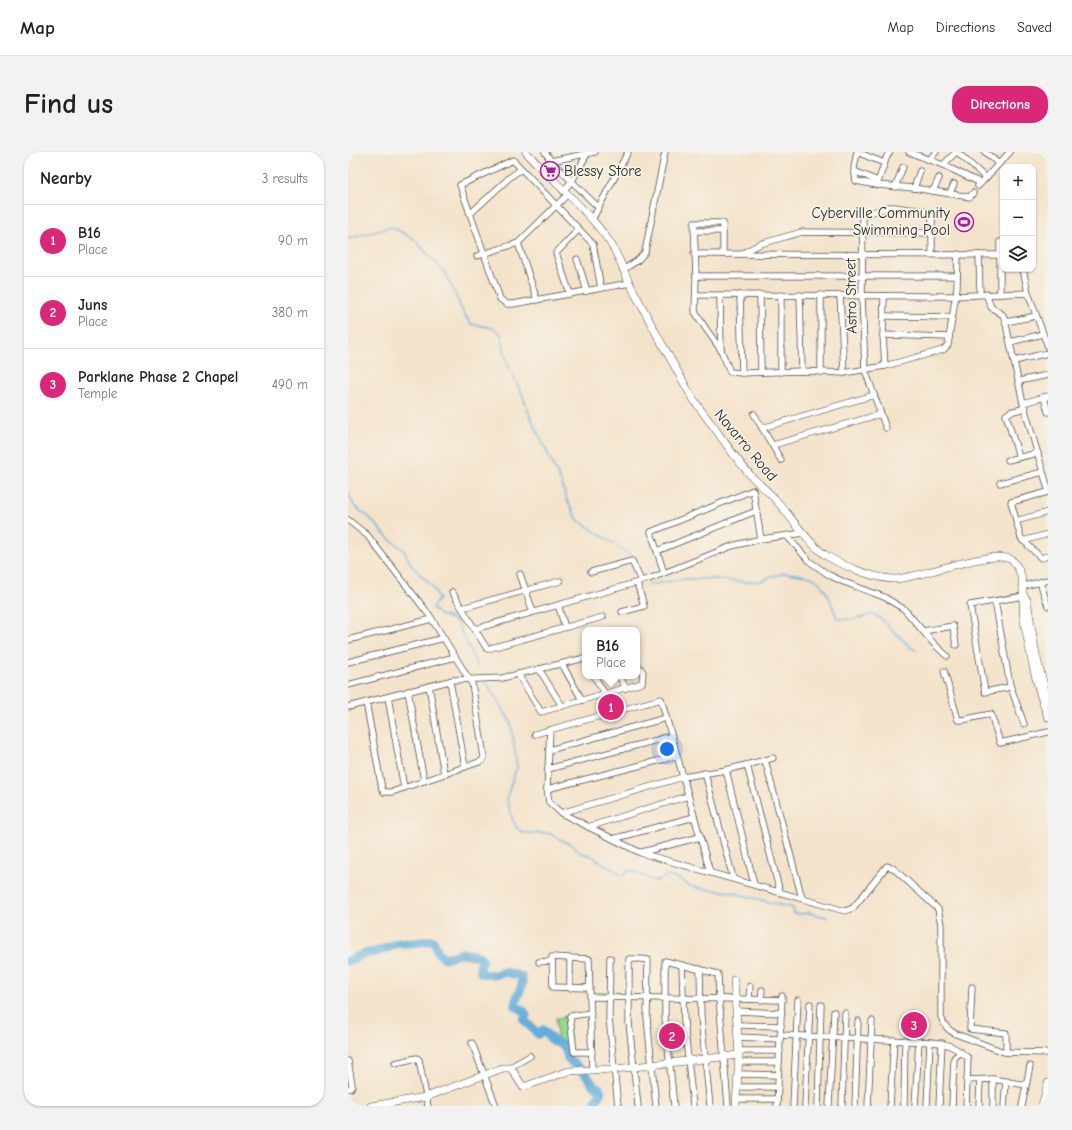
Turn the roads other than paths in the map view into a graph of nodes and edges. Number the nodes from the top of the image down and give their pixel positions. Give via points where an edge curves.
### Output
1 (526, 152) edge
2 (545, 152) edge
3 (595, 152) edge
4 (628, 152) edge
5 (665, 152) edge
6 (857, 152) edge
7 (890, 152) edge
8 (911, 152) edge
9 (936, 152) edge
10 (956, 152) edge
11 (985, 152) edge
12 (1009, 152) edge
13 (587, 154) junction
14 (551, 160) junction
15 (929, 160) junction
16 (884, 163) junction
17 (999, 164) junction
18 (943, 165) junction
19 (903, 167) dead end
20 (521, 169) junction
21 (542, 169) junction
22 (854, 171) junction
23 (920, 171) dead end
24 (939, 178) dead end
25 (986, 178) junction
26 (572, 181) junction
27 (878, 183) junction
28 (954, 184) dead end
29 (895, 186) junction
30 (914, 188) junction
31 (933, 191) junction
32 (974, 192) dead end
33 (565, 193) junction
34 (950, 193) junction
35 (556, 205) junction
36 (598, 207) junction
37 (470, 214) junction
38 (592, 220) junction
39 (579, 229) junction
40 (694, 231) junction
41 (723, 231) junction
42 (863, 232) junction
43 (932, 232) junction
44 (518, 244) junction
45 (484, 254) junction
46 (694, 254) junction
47 (723, 254) junction
48 (741, 254) junction
49 (862, 254) junction
50 (932, 254) junction
51 (958, 254) junction
52 (979, 255) junction
53 (1000, 255) edge
54 (477, 256) dead end
55 (577, 259) dead end
56 (624, 270) junction
57 (1001, 272) edge
58 (1024, 272) edge
59 (696, 276) junction
60 (862, 276) junction
61 (957, 276) junction
62 (630, 283) junction
63 (601, 288) junction
64 (587, 291) junction
65 (1028, 293) junction
66 (570, 294) junction
67 (983, 294) junction
68 (1000, 294) junction
69 (696, 295) junction
70 (720, 295) junction
71 (740, 295) junction
72 (760, 295) junction
73 (781, 295) junction
74 (800, 295) junction
75 (821, 295) junction
76 (840, 296) junction
77 (862, 296) junction
78 (884, 296) junction
79 (955, 296) junction
80 (537, 300) junction
81 (884, 316) junction
82 (1036, 316) junction
83 (952, 317) junction
84 (1006, 322) junction
85 (1043, 334) junction
86 (883, 336) junction
87 (949, 337) junction
88 (1010, 342) junction
89 (1048, 347) edge
90 (721, 350) junction
91 (1048, 353) edge
92 (1014, 361) junction
93 (885, 366) junction
94 (864, 370) junction
95 (802, 371) junction
96 (761, 372) junction
97 (781, 372) junction
98 (821, 372) junction
99 (742, 373) junction
100 (844, 373) junction
101 (1048, 375) edge
102 (1019, 381) junction
103 (874, 395) junction
104 (1046, 397) edge
105 (1024, 405) junction
106 (1048, 412) edge
107 (754, 414) dead end
108 (881, 414) junction
109 (762, 428) junction
110 (886, 428) dead end
111 (773, 445) junction
112 (1038, 452) junction
113 (1019, 457) junction
114 (781, 460) dead end
115 (1008, 460) dead end
116 (1043, 472) junction
117 (1000, 483) dead end
118 (1048, 491) edge
119 (756, 511) junction
120 (1048, 512) edge
121 (348, 520) edge
122 (1016, 521) junction
123 (804, 533) junction
124 (1048, 534) edge
125 (787, 536) junction
126 (761, 539) junction
127 (1023, 541) junction
128 (657, 551) junction
129 (1048, 556) edge
130 (591, 572) dead end
131 (664, 573) junction
132 (520, 574) dead end
133 (1048, 580) edge
134 (560, 581) dead end
135 (639, 582) junction
136 (1040, 582) junction
137 (1024, 586) junction
138 (525, 591) junction
139 (452, 592) dead end
140 (1024, 596) junction
141 (995, 601) junction
142 (558, 605) junction
143 (1048, 606) edge
144 (462, 608) junction
145 (533, 612) junction
146 (622, 612) dead end
147 (603, 617) dead end
148 (432, 619) junction
149 (565, 627) junction
150 (475, 629) junction
151 (923, 631) junction
152 (444, 638) junction
153 (348, 640) edge
154 (956, 645) dead end
155 (947, 656) dead end
156 (455, 657) junction
157 (582, 660) edge
158 (348, 662) edge
159 (562, 664) junction
160 (539, 669) junction
161 (640, 669) edge
162 (944, 671) dead end
163 (518, 674) junction
164 (596, 679) edge
165 (621, 679) edge
166 (469, 680) junction
167 (450, 681) junction
168 (348, 685) edge
169 (429, 686) junction
170 (1010, 687) junction
171 (626, 688) junction
172 (1044, 688) edge
173 (408, 691) junction
174 (605, 694) junction
175 (388, 697) junction
176 (582, 700) junction
177 (1048, 701) edge
178 (366, 702) junction
179 (562, 706) junction
180 (348, 707) edge
181 (1048, 717) edge
182 (666, 718) junction
183 (1024, 724) dead end
184 (550, 730) junction
185 (1048, 732) edge
186 (535, 734) dead end
187 (672, 736) junction
188 (549, 750) junction
189 (677, 756) junction
190 (773, 758) dead end
191 (765, 760) junction
192 (747, 765) junction
193 (465, 767) junction
194 (548, 769) junction
195 (726, 770) junction
196 (705, 773) junction
197 (444, 774) junction
198 (683, 777) junction
199 (424, 781) junction
200 (404, 788) junction
201 (547, 790) junction
202 (688, 796) junction
203 (561, 813) junction
204 (694, 817) junction
205 (588, 827) junction
206 (700, 838) junction
207 (613, 839) junction
208 (641, 853) junction
209 (710, 872) junction
210 (732, 878) junction
211 (754, 884) junction
212 (780, 892) junction
213 (802, 898) junction
214 (570, 958) junction
215 (610, 958) dead end
216 (539, 962) dead end
217 (552, 962) junction
218 (682, 965) junction
219 (700, 969) junction
220 (734, 980) dead end
221 (750, 986) dead end
222 (972, 987) dead end
223 (570, 988) junction
224 (590, 988) junction
225 (762, 990) dead end
226 (590, 997) junction
227 (609, 997) junction
228 (629, 998) junction
229 (647, 998) junction
230 (665, 998) junction
231 (683, 998) junction
232 (701, 998) junction
233 (719, 998) junction
234 (735, 999) junction
235 (749, 999) junction
236 (761, 1000) junction
237 (798, 1000) dead end
238 (810, 1004) dead end
239 (821, 1005) dead end
240 (736, 1011) junction
241 (834, 1012) dead end
242 (590, 1013) junction
243 (782, 1013) junction
244 (845, 1013) dead end
245 (858, 1021) dead end
246 (872, 1021) dead end
247 (737, 1025) junction
248 (781, 1026) junction
249 (796, 1036) junction
250 (809, 1036) junction
251 (821, 1036) junction
252 (738, 1037) junction
253 (780, 1037) junction
254 (832, 1037) junction
255 (845, 1038) junction
256 (872, 1038) junction
257 (857, 1039) junction
258 (894, 1040) junction
259 (905, 1040) junction
260 (919, 1041) junction
261 (930, 1042) junction
262 (472, 1043) dead end
263 (942, 1043) junction
264 (780, 1051) junction
265 (592, 1052) junction
266 (961, 1052) junction
267 (1006, 1052) junction
268 (1048, 1053) edge
269 (530, 1056) dead end
270 (724, 1056) junction
271 (739, 1056) junction
272 (705, 1058) junction
273 (688, 1060) junction
274 (348, 1061) edge
275 (670, 1062) junction
276 (779, 1062) junction
277 (395, 1063) dead end
278 (652, 1064) junction
279 (1030, 1066) dead end
280 (633, 1067) junction
281 (512, 1068) junction
282 (615, 1069) junction
283 (589, 1070) junction
284 (484, 1074) junction
285 (738, 1074) junction
286 (778, 1075) junction
287 (967, 1080) junction
288 (980, 1080) junction
289 (993, 1080) junction
290 (1006, 1080) junction
291 (1048, 1083) edge
292 (1026, 1085) junction
293 (737, 1087) junction
294 (778, 1087) junction
295 (348, 1089) edge
296 (426, 1097) junction
297 (778, 1099) junction
298 (736, 1102) edge
299 (371, 1106) edge
300 (428, 1106) edge
301 (496, 1106) edge
302 (618, 1106) edge
303 (638, 1106) edge
304 (656, 1106) edge
305 (674, 1106) edge
306 (693, 1106) edge
307 (710, 1106) edge
308 (728, 1106) edge
309 (777, 1106) edge
310 (793, 1106) edge
311 (805, 1106) edge
312 (818, 1106) edge
313 (829, 1106) edge
314 (842, 1106) edge
315 (855, 1106) edge
316 (868, 1106) edge
317 (890, 1106) edge
318 (904, 1106) edge
319 (915, 1106) edge
320 (928, 1106) edge
321 (940, 1106) edge
322 (952, 1106) edge
323 (966, 1106) edge
324 (979, 1106) edge
325 (993, 1106) edge
326 (1004, 1106) edge
327 (1022, 1106) edge
328 (1042, 1106) edge

1 - 21 street, Navarro Road
2 - 14 street
3 - 13 street
4 - 36 street
5 - 56 street via 645,252
6 - 16 street
6 - 22 street
7 - 16 street
8 - 15 street
9 - 15 street
10 - 18 street
10 - 25 street
11 - 17 street
12 - 17 street
13 - 14 street
13 - 26 street
14 - 21 street
14 - 26 street
15 - 18 street
16 - 27 street
17 - 25 street
18 - 25 street via 980,185
19 - 29 street
20 - 35 street
20 - 37 street
20 - 37 street via 513,160 460,185
21 - 33 street, Navarro Road
22 - 27 street
22 - 27 street via 856,182
23 - 30 street
24 - 31 street
26 - 33 street
26 - 36 street
27 - 29 street
28 - 34 street
29 - 30 street
30 - 31 street
31 - 34 street
32 - 34 street via 970,197
33 - 35 street
33 - 38 street, Navarro Road
35 - 39 street
35 - 44 street
36 - 38 street
37 - 45 street
38 - 56 street, Navarro Road via 610,242
39 - 63 street via 593,244
39 - 66 street via 556,253
40 - 41 street
40 - 41 street via 694,222 723,223
40 - 46 street
41 - 47 street
42 - 43 street
42 - 43 street, Astro Street via 864,214 894,206 931,212
42 - 48 street via 802,232 760,244
42 - 49 street, Astro Street
43 - 50 street, Astro Street
44 - 45 street
44 - 80 street
45 - 54 street
45 - 80 street via 500,299 507,304
46 - 47 street
46 - 59 street
47 - 48 street
48 - 49 street
49 - 50 street
49 - 60 street, Astro Street
50 - 51 street
51 - 52 street
51 - 61 street
52 - 53 street
52 - 67 street
55 - 64 street
56 - 62 street, Navarro Road
57 - 68 street
58 - 65 street
59 - 60 street
59 - 69 street
60 - 61 street
60 - 77 street, Astro Street
61 - 79 street
62 - 63 street
62 - 123 street, Navarro Road via 697,406 754,478 774,497
63 - 64 street
64 - 66 street
65 - 68 street
65 - 82 street
66 - 80 street
67 - 68 street
67 - 79 street
67 - 84 street via 991,307 1003,315
69 - 70 street
69 - 90 street via 695,312
70 - 71 street
70 - 90 street
71 - 72 street
71 - 99 street
72 - 73 street
72 - 96 street
73 - 74 street
73 - 97 street
74 - 75 street
74 - 95 street
75 - 76 street
75 - 98 street
76 - 77 street
76 - 100 street
77 - 78 street
77 - 94 street, Astro Street
78 - 79 street
78 - 81 street
79 - 83 street
81 - 83 street
81 - 86 street
82 - 84 street
82 - 85 street
83 - 87 street
84 - 88 street
85 - 88 street
85 - 89 street
86 - 87 street
86 - 93 street
87 - 93 street via 948,345 943,350
88 - 92 street
90 - 99 street via 730,372
91 - 92 street
92 - 102 street
93 - 94 street
94 - 100 street
94 - 103 street
95 - 97 street
95 - 98 street
96 - 97 street
96 - 99 street
98 - 100 street
101 - 102 street
102 - 105 street
103 - 108 street
103 - 109 street
104 - 105 street
104 - 106 street
105 - 112 street
105 - 113 street via 1006,416
107 - 109 street
108 - 110 street
108 - 111 street
109 - 111 street
111 - 114 street
112 - 113 street
112 - 116 street
113 - 115 street
116 - 117 street
116 - 118 street
118 - 122 street via 1011,502
119 - 126 street
119 - 128 street
119 - 128 street via 753,490 651,532
120 - 122 street
121 - 148 street via 367,535
122 - 127 street
123 - 125 street
123 - 137 street, Navarro Road via 824,554 859,570 895,579 989,557 1006,557 1015,562
124 - 127 street
125 - 126 street
125 - 151 street via 809,561 819,568 844,582 895,602
126 - 131 street via 732,546
127 - 129 street via 1041,558
128 - 131 street
130 - 135 street via 632,562
131 - 135 street
132 - 138 street
133 - 136 street
134 - 138 street
135 - 142 street
135 - 146 street via 644,606
136 - 137 street
136 - 143 street
137 - 140 street, Navarro Road
138 - 144 street
138 - 145 street
139 - 144 street
140 - 141 street
140 - 172 street, Navarro Road via 1027,600
141 - 170 street
141 - 170 street via 970,605 972,620 985,692
142 - 145 street
142 - 149 street
144 - 150 street
145 - 150 street
147 - 149 street
148 - 152 street
148 - 153 street
149 - 150 street via 487,649
151 - 154 street via 953,626
151 - 155 street
152 - 156 street
152 - 158 street
156 - 166 street
156 - 168 street
157 - 159 street
159 - 160 street
159 - 176 street
160 - 163 street
160 - 179 street
161 - 171 street via 642,683
162 - 185 street via 958,720 991,714 1000,743
163 - 166 street via 502,678
163 - 179 street via 541,712
164 - 174 street
165 - 171 street
166 - 167 street
166 - 193 street via 472,684 484,757 482,761
167 - 169 street
167 - 193 street
169 - 173 street
169 - 197 street
170 - 183 street
171 - 174 street
172 - 177 street
172 - 181 street
173 - 175 street
173 - 199 street
174 - 176 street
175 - 178 street
175 - 200 street
176 - 179 street
178 - 180 street
178 - 200 street via 382,789 388,793
182 - 184 street via 661,699
182 - 187 street
182 - 188 street
184 - 186 street
184 - 188 street
187 - 189 street
187 - 194 street
188 - 194 street
189 - 198 street
189 - 201 street
190 - 191 street
191 - 192 street
191 - 213 street
192 - 195 street
192 - 212 street
193 - 197 street
194 - 201 street
195 - 196 street
195 - 211 street
196 - 198 street
196 - 210 street
197 - 199 street
198 - 202 street
198 - 203 street
199 - 200 street
201 - 203 street via 549,802
202 - 204 street
202 - 205 street
203 - 205 street
204 - 206 street
204 - 207 street
205 - 207 street
206 - 208 street
206 - 209 street
207 - 208 street
208 - 209 street
209 - 210 street
210 - 211 street
211 - 212 street
212 - 213 street
213 - 267 street via 845,911 853,908 887,866 893,868 938,909 941,925 941,1017 944,1025 949,1031
214 - 217 street via 552,957
214 - 223 street
214 - 224 street via 589,959
215 - 227 street
216 - 217 street
217 - 223 street via 553,987
218 - 219 street
218 - 230 street via 665,961
218 - 231 street
219 - 232 street
219 - 233 street via 718,974
220 - 234 street
221 - 235 street
222 - 267 street via 970,1029 1006,1034
223 - 224 street
224 - 226 street
225 - 236 street
226 - 227 street
226 - 242 street
227 - 228 street
227 - 282 street
228 - 229 street
228 - 229 street via 629,959 648,960
228 - 280 street
229 - 230 street
229 - 278 street
230 - 231 street
230 - 275 street
231 - 232 street
231 - 273 street
232 - 233 street
232 - 272 street
233 - 234 street
233 - 270 street
234 - 235 street
234 - 240 street
235 - 236 street
236 - 243 street via 782,998
237 - 249 street
238 - 250 street
239 - 251 street
240 - 243 street
240 - 247 street
241 - 254 street
242 - 265 street
242 - 265 street via 570,1016 574,1052
243 - 248 street
244 - 255 street
245 - 257 street
246 - 256 street
247 - 248 street
247 - 252 street
248 - 253 street
249 - 250 street
249 - 253 street
249 - 310 street
250 - 251 street
250 - 311 street
251 - 254 street
251 - 312 street
252 - 253 street
252 - 271 street
253 - 264 street
254 - 255 street
254 - 313 street
255 - 257 street
255 - 314 street
256 - 257 street
256 - 258 street
256 - 316 street
257 - 315 street
258 - 259 street
258 - 317 street
259 - 260 street
259 - 318 street
260 - 261 street
260 - 319 street
261 - 263 street
261 - 320 street
262 - 284 street
263 - 266 street
263 - 321 street
264 - 271 street
264 - 276 street
265 - 283 street
266 - 287 street via 968,1058
266 - 322 street via 954,1058
267 - 268 street
269 - 281 street via 514,1064
270 - 271 street
270 - 272 street
270 - 308 street
271 - 276 street
271 - 285 street
272 - 273 street
272 - 307 street
273 - 275 street
273 - 306 street
274 - 295 street via 352,1085
275 - 278 street
275 - 305 street
276 - 286 street
277 - 296 street via 417,1058 419,1060
278 - 280 street
278 - 304 street
279 - 292 street
280 - 282 street
280 - 303 street
281 - 283 street via 523,1087 569,1071
281 - 284 street via 502,1068
282 - 283 street
282 - 302 street
284 - 296 street
284 - 301 street
285 - 286 street
285 - 293 street
286 - 294 street
287 - 288 street
287 - 323 street
288 - 289 street
288 - 324 street
289 - 290 street
289 - 325 street
290 - 292 street
290 - 326 street
291 - 328 street
292 - 327 street
293 - 294 street
293 - 298 street
294 - 297 street
296 - 299 street
296 - 300 street
297 - 298 street
297 - 309 street

